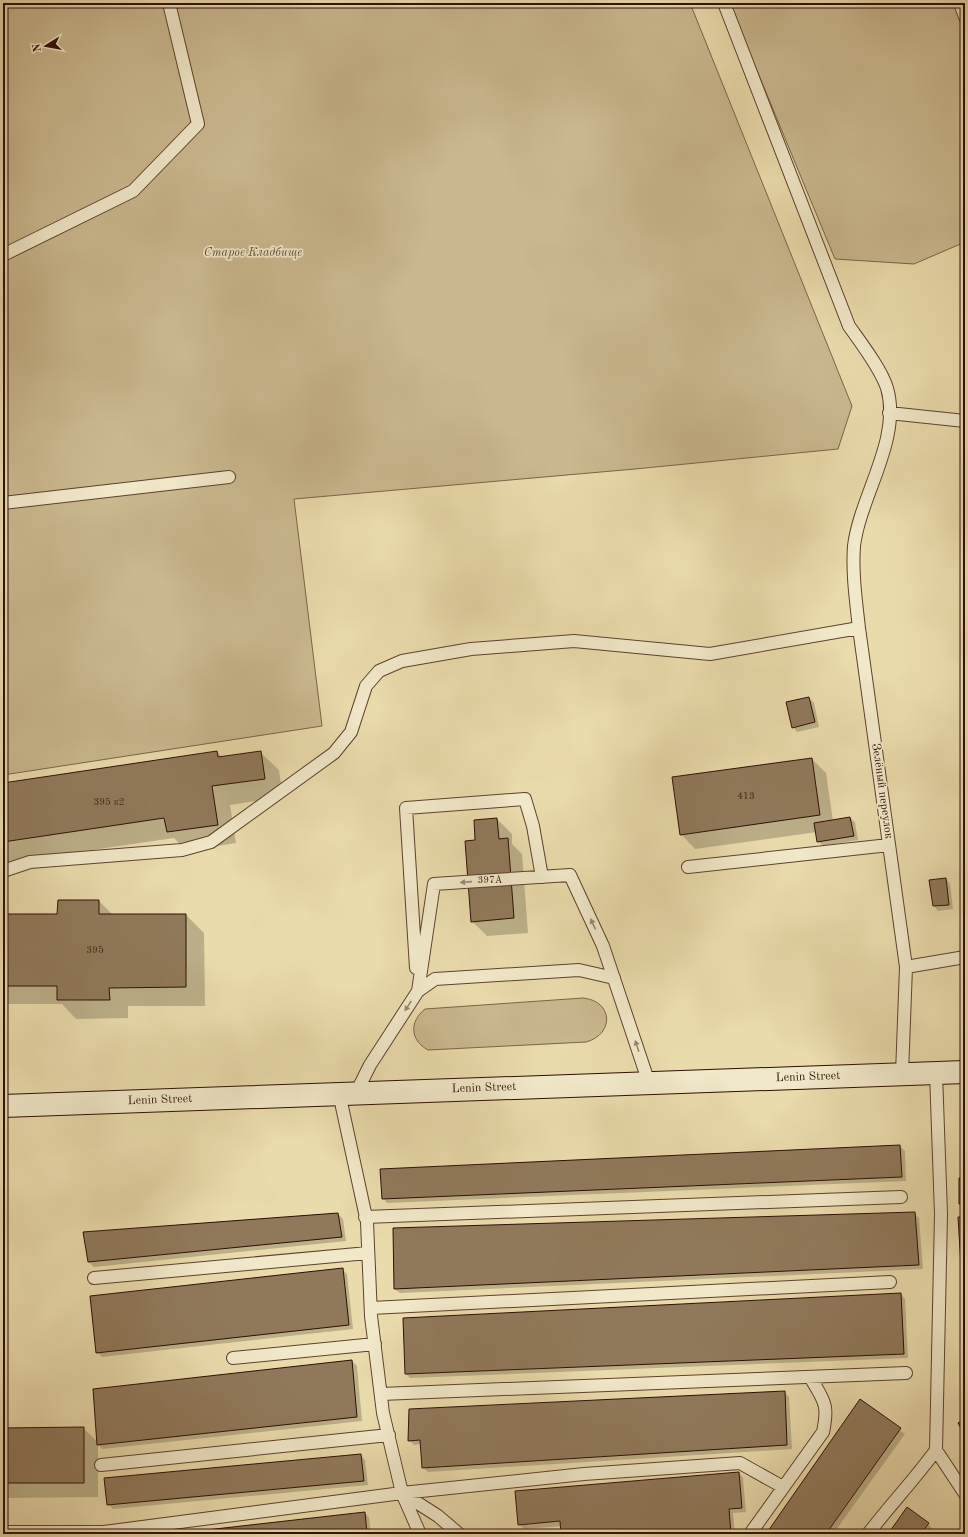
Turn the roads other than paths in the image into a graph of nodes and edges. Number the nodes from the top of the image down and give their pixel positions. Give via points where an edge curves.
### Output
1 (169, 3) edge
2 (724, 3) edge
3 (960, 3) edge
4 (965, 17) edge
5 (3, 255) edge
6 (890, 413) junction
7 (965, 421) edge
8 (229, 477) dead end
9 (3, 503) edge
10 (859, 628) junction
11 (889, 845) junction
12 (688, 867) dead end
13 (3, 870) edge
14 (542, 877) junction
15 (965, 957) edge
16 (906, 967) junction
17 (614, 978) junction
18 (418, 991) junction
19 (965, 1072) edge
20 (936, 1073) junction
21 (902, 1074) junction
22 (649, 1083) junction
23 (348, 1093) junction
24 (3, 1106) edge
25 (902, 1197) dead end
26 (365, 1217) junction
27 (368, 1253) junction
28 (94, 1278) dead end
29 (890, 1282) dead end
30 (371, 1308) junction
31 (375, 1344) junction
32 (233, 1358) dead end
33 (906, 1373) dead end
34 (810, 1377) junction
35 (381, 1394) junction
36 (389, 1435) junction
37 (936, 1450) junction
38 (101, 1465) dead end
39 (783, 1487) junction
40 (402, 1493) junction
41 (965, 1494) edge
42 (3, 1532) edge
43 (420, 1534) edge
44 (459, 1534) edge
45 (750, 1534) edge
46 (868, 1534) edge

1 - 5 lane via 198,124 133,192
2 - 6 lane, Зелёный переулок via 849,326 868,352 887,388
3 - 4 lane
6 - 7 lane
6 - 10 lane, Зелёный переулок via 884,453 862,509 854,546
8 - 9 lane
10 - 11 lane, Зелёный переулок
10 - 13 lane via 710,654 574,641 471,649 402,661 379,670 366,686 351,732 334,753 211,842 182,850 30,862
11 - 12 lane
11 - 16 lane, Зелёный переулок
17 -> 14 lane via 603,946 570,875
14 -> 18 lane via 434,884
14 - 18 lane via 533,826 525,799 406,808
15 - 16 lane
16 - 21 lane, Зелёный переулок
17 - 18 lane via 580,970 435,979
22 -> 17 lane
18 -> 23 lane via 370,1065
19 - 20 main road, Lenin Street
20 - 21 main road, Lenin Street
20 - 37 lane via 941,1214
21 - 22 main road, Lenin Street
22 - 23 main road, Lenin Street
23 - 24 main road, Lenin Street
23 - 26 lane
25 - 26 lane
26 - 27 lane
27 - 28 lane
27 - 30 lane
29 - 30 lane
30 - 31 lane
31 - 32 lane
31 - 35 lane
33 - 34 lane
34 - 35 lane
34 - 39 lane via 823,1399 827,1413 823,1432
35 - 36 lane
36 - 38 lane
36 - 40 lane
37 - 41 lane
37 - 46 lane
39 - 40 lane via 740,1464 584,1474
39 - 45 lane
40 - 42 lane via 104,1532
40 - 43 lane
40 - 44 lane via 438,1516

